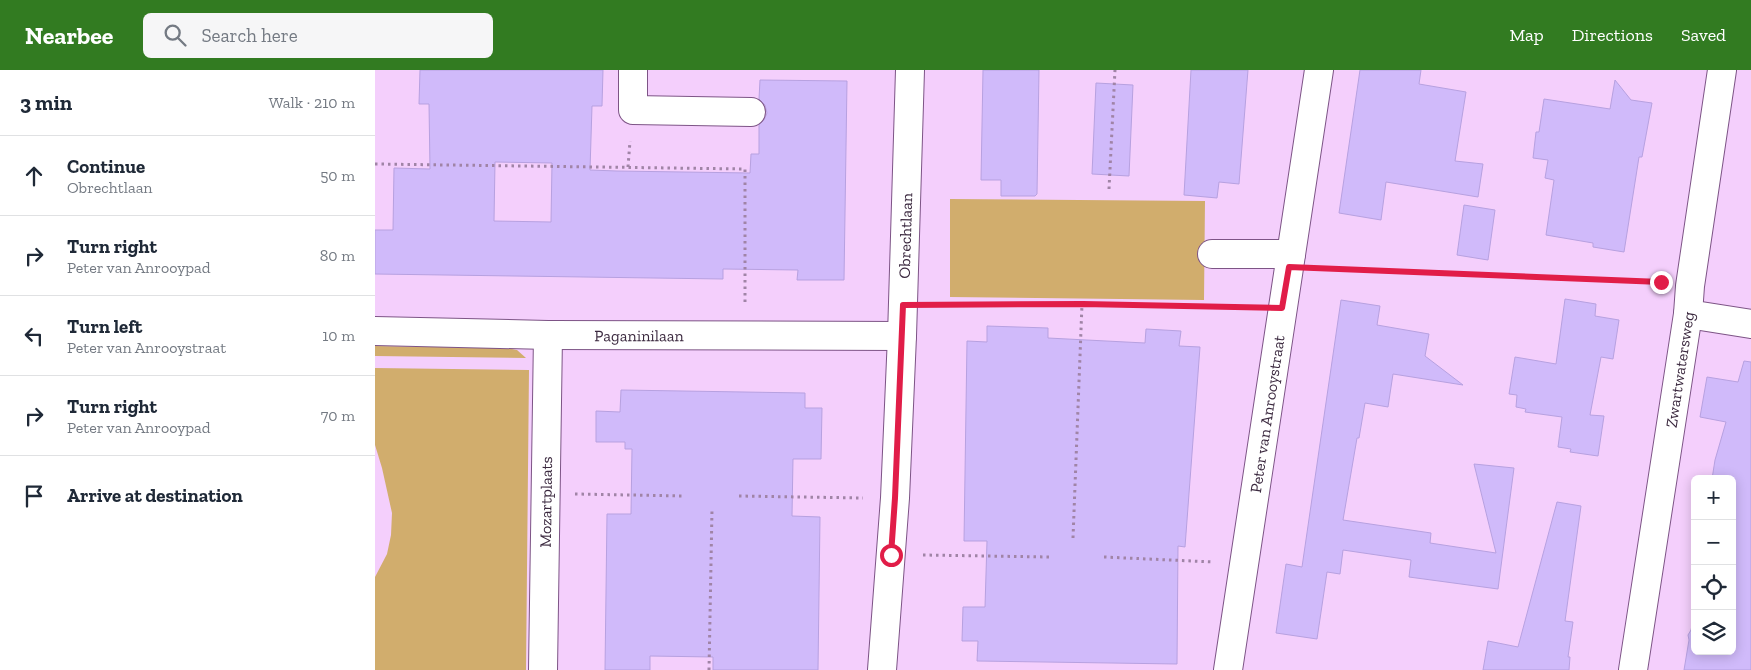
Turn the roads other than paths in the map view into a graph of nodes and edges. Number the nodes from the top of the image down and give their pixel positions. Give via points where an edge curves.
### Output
1 (633, 70) edge
2 (910, 70) edge
3 (1319, 70) edge
4 (1721, 70) edge
5 (751, 112) dead end
6 (1212, 254) dead end
7 (1290, 261) junction
8 (1688, 314) junction
9 (1751, 324) edge
10 (375, 331) edge
11 (548, 335) junction
12 (902, 336) junction
13 (543, 670) edge
14 (882, 670) edge
15 (1228, 670) edge
16 (1633, 670) edge

1 - 5 street via 633,110
2 - 12 street, Obrechtlaan
3 - 7 street, Peter van Anrooystraat
4 - 8 street, Zwartwatersweg
6 - 7 street
7 - 15 street, Peter van Anrooystraat
8 - 9 street
8 - 16 street, Zwartwatersweg
10 - 11 street, Paganinilaan
11 - 12 street, Paganinilaan
11 - 13 street, Mozartplaats
12 - 14 street, Obrechtlaan via 895,498

